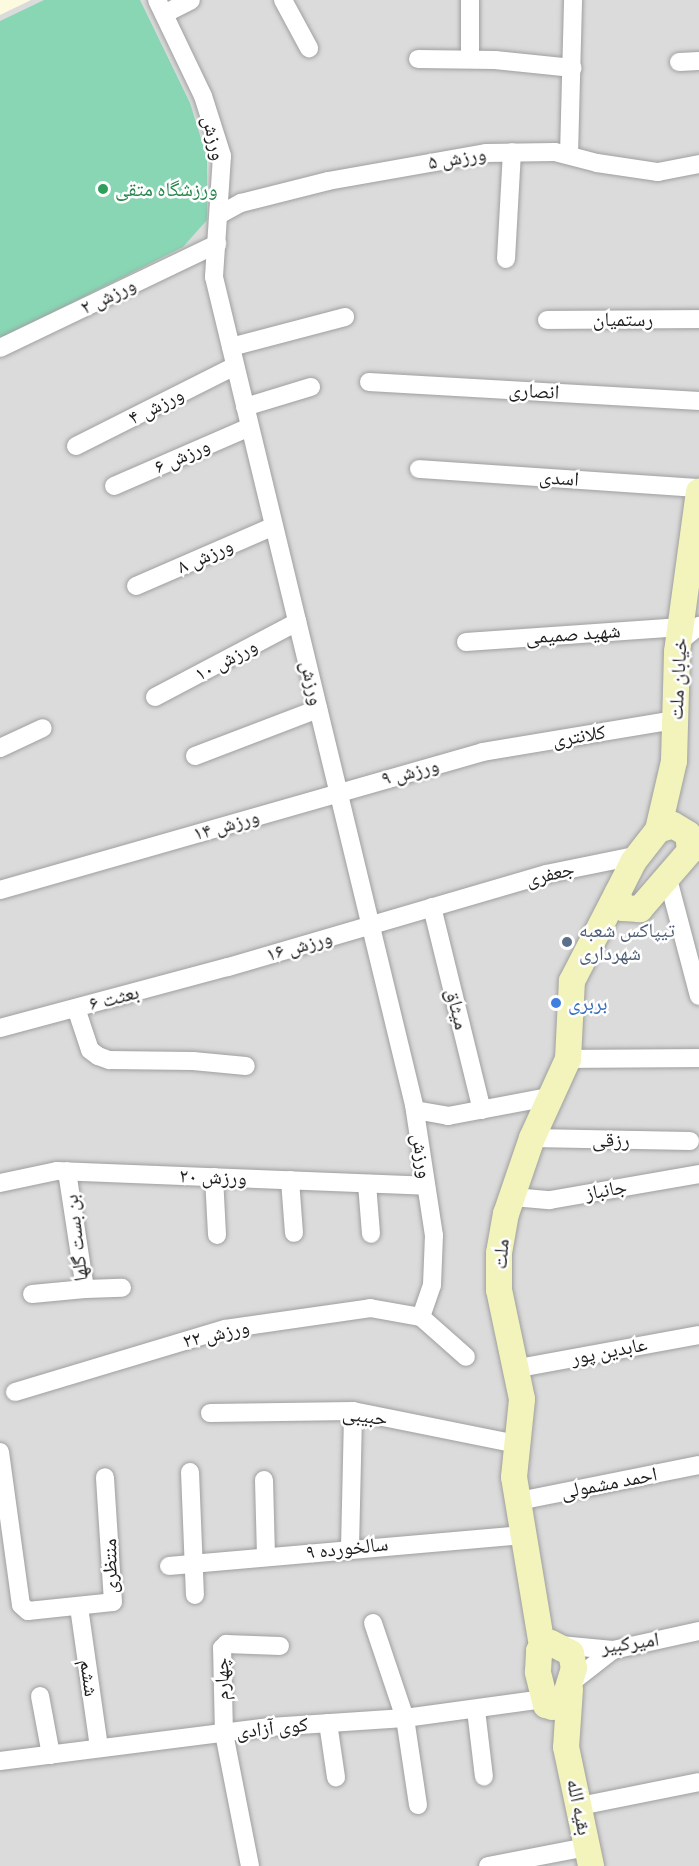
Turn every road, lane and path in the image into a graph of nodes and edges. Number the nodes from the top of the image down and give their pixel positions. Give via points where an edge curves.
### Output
1 (191, 0) edge
2 (283, 0) edge
3 (470, 0) edge
4 (573, 0) edge
5 (160, 7) edge
6 (309, 48) dead end
7 (418, 59) dead end
8 (470, 59) junction
9 (699, 61) edge
10 (679, 62) dead end
11 (573, 68) junction
12 (512, 152) junction
13 (569, 155) junction
14 (699, 164) edge
15 (219, 215) junction
16 (217, 244) junction
17 (506, 259) dead end
18 (345, 317) dead end
19 (699, 319) edge
20 (547, 320) dead end
21 (231, 347) junction
22 (0, 348) edge
23 (235, 366) junction
24 (369, 382) dead end
25 (311, 387) dead end
26 (699, 401) edge
27 (245, 407) junction
28 (250, 427) junction
29 (76, 446) dead end
30 (419, 469) dead end
31 (114, 486) dead end
32 (699, 490) edge
33 (274, 526) junction
34 (696, 537) edge
35 (136, 586) dead end
36 (297, 622) junction
37 (686, 631) edge
38 (466, 642) dead end
39 (155, 697) dead end
40 (318, 709) junction
41 (675, 720) junction
42 (43, 728) dead end
43 (0, 747) edge
44 (483, 752) joint
45 (195, 756) dead end
46 (338, 791) junction
47 (692, 823) edge
48 (658, 830) junction
49 (639, 855) junction
50 (668, 879) junction
51 (0, 890) edge
52 (617, 894) junction
53 (432, 907) junction
54 (640, 909) junction
55 (370, 926) junction
56 (589, 942) junction
57 (228, 967) joint
58 (699, 996) edge
59 (75, 1008) junction
60 (0, 1028) edge
61 (699, 1058) edge
62 (568, 1059) junction
63 (246, 1066) dead end
64 (549, 1097) junction
65 (415, 1110) junction
66 (482, 1110) junction
67 (532, 1138) junction
68 (690, 1141) dead end
69 (67, 1171) junction
70 (699, 1174) edge
71 (214, 1177) junction
72 (290, 1180) junction
73 (0, 1183) edge
74 (367, 1184) junction
75 (426, 1186) junction
76 (513, 1197) junction
77 (294, 1233) dead end
78 (371, 1234) dead end
79 (217, 1235) dead end
80 (122, 1288) dead end
81 (84, 1289) junction
82 (32, 1294) dead end
83 (422, 1317) junction
84 (699, 1335) edge
85 (466, 1357) dead end
86 (519, 1368) junction
87 (15, 1392) dead end
88 (353, 1412) junction
89 (210, 1413) dead end
90 (517, 1444) junction
91 (0, 1452) edge
92 (699, 1466) edge
93 (190, 1472) dead end
94 (105, 1477) dead end
95 (264, 1480) dead end
96 (519, 1501) junction
97 (526, 1535) junction
98 (350, 1548) junction
99 (266, 1556) junction
100 (195, 1563) junction
101 (169, 1566) dead end
102 (195, 1595) dead end
103 (79, 1607) junction
104 (373, 1623) dead end
105 (699, 1631) edge
106 (553, 1645) junction
107 (280, 1646) dead end
108 (613, 1650) junction
109 (571, 1685) junction
110 (40, 1696) dead end
111 (545, 1702) junction
112 (476, 1710) junction
113 (405, 1718) junction
114 (328, 1723) junction
115 (224, 1734) junction
116 (99, 1748) junction
117 (566, 1748) junction
118 (51, 1755) junction
119 (0, 1761) edge
120 (336, 1778) dead end
121 (484, 1778) dead end
122 (699, 1782) edge
123 (418, 1805) dead end
124 (580, 1806) junction
125 (589, 1857) edge
126 (250, 1866) edge
127 (488, 1866) edge

1 - 5 street
2 - 6 street
3 - 8 street
4 - 11 street
5 - 15 street, ورزش via 203,96 222,156
7 - 8 street
8 - 11 street
9 - 10 street
11 - 13 street
12 - 13 street, ورزش ۵
12 - 15 street, ورزش ۵ via 486,153 328,181 241,203
12 - 17 street
13 - 14 street, ورزش ۵ via 658,172
15 - 16 street, ورزش
16 - 21 street, ورزش via 214,277
16 - 22 street, ورزش ۲
18 - 21 street
19 - 20 street, رستمیان
21 - 23 street, ورزش
23 - 27 street, ورزش
23 - 29 street, ورزش ۴
24 - 26 street, انصاری
25 - 27 street
27 - 28 street, ورزش
28 - 31 street, ورزش ۶
28 - 33 street, ورزش
30 - 32 street, اسدی
32 - 34 main road, خیابان ملت
33 - 35 street, ورزش ۸
33 - 36 street, ورزش
34 - 37 main road, خیابان ملت
36 - 39 street, ورزش ۱۰
36 - 40 street, ورزش
37 - 38 street, شهید صمیمی
37 - 41 main road, خیابان ملت
40 - 45 street
40 - 46 street, ورزش
41 - 44 street, کلانتری
41 - 48 main road, خیابان ملت via 674,761
42 - 43 street
44 - 46 street, ورزش ۹
46 - 51 street, ورزش ۱۴
46 - 55 street, ورزش
47 - 48 main road
47 - 50 main road via 692,846
48 - 49 main road, ملت
49 - 52 main road, ملت
49 - 53 street, جعفری via 546,874
50 - 54 main road
50 - 58 street
52 - 54 main road via 623,908
52 - 56 main road, ملت
53 - 55 street, ورزش ۱۶
53 - 66 street, میثاق
54 - 56 main road
55 - 57 street, ورزش ۱۶
55 - 65 street, ورزش
56 - 62 main road, ملت via 572,981
57 - 59 street, بعثت ۶
59 - 60 street, بعثت ۶
59 - 63 street via 90,1050 98,1056
61 - 62 street
62 - 64 main road, ملت
64 - 66 street
64 - 67 main road, ملت
65 - 66 street via 448,1116
65 - 75 street, ورزش
67 - 68 street, رزقی
67 - 76 main road, ملت
69 - 71 street, ورزش ۲۰
69 - 73 street, ورزش ۲۰
69 - 81 street, بن بست گلها
70 - 76 street, جانباز via 550,1200
71 - 72 street, ورزش ۲۰
71 - 79 street
72 - 74 street, ورزش ۲۰
72 - 77 street
74 - 75 street, ورزش ۲۰
74 - 78 street
75 - 83 street, ورزش via 434,1235 432,1285
76 - 86 main road, ملت via 499,1253 500,1290
80 - 81 street
81 - 82 street, بن بست گلها
83 - 85 street
83 - 87 street, ورزش ۲۲ via 370,1308 225,1329
84 - 86 street, عابدین پور
86 - 90 main road, ملت via 522,1399
88 - 89 street, حبیبی
88 - 90 street, حبیبی
88 - 98 street
90 - 96 main road, ملت via 514,1477
91 - 103 street, منتظری via 23,1610
92 - 96 street, احمد مشمولی
93 - 100 street
94 - 103 street, منتظری via 113,1602
95 - 99 street
96 - 97 main road, ملت
97 - 98 street, سالخورده ۹
97 - 106 main road, ملت via 533,1577
98 - 99 street, سالخورده ۹
99 - 100 street, سالخورده ۹
100 - 101 street, سالخورده ۹
100 - 102 street
103 - 116 street, ششم
104 - 113 street
105 - 108 street, امیرکبیر
106 - 108 street, امیرکبیر
106 - 109 main road, ملت via 573,1657
106 - 111 main road via 538,1672
107 - 115 street, چهارم via 226,1644 222,1648
108 - 109 street
109 - 111 main road via 563,1704
109 - 117 main road, ملت
110 - 118 street
111 - 112 street, کوی آزادی
111 - 117 main road
112 - 113 street, کوی آزادی
112 - 121 street
113 - 114 street, کوی آزادی
113 - 123 street
114 - 115 street, کوی آزادی
114 - 120 street
115 - 116 street, کوی آزادی
115 - 126 street
116 - 118 street, کوی آزادی
117 - 124 main road, بقیه الله
118 - 119 street, کوی آزادی
122 - 124 street
124 - 125 main road, بقیه الله
125 - 127 street

